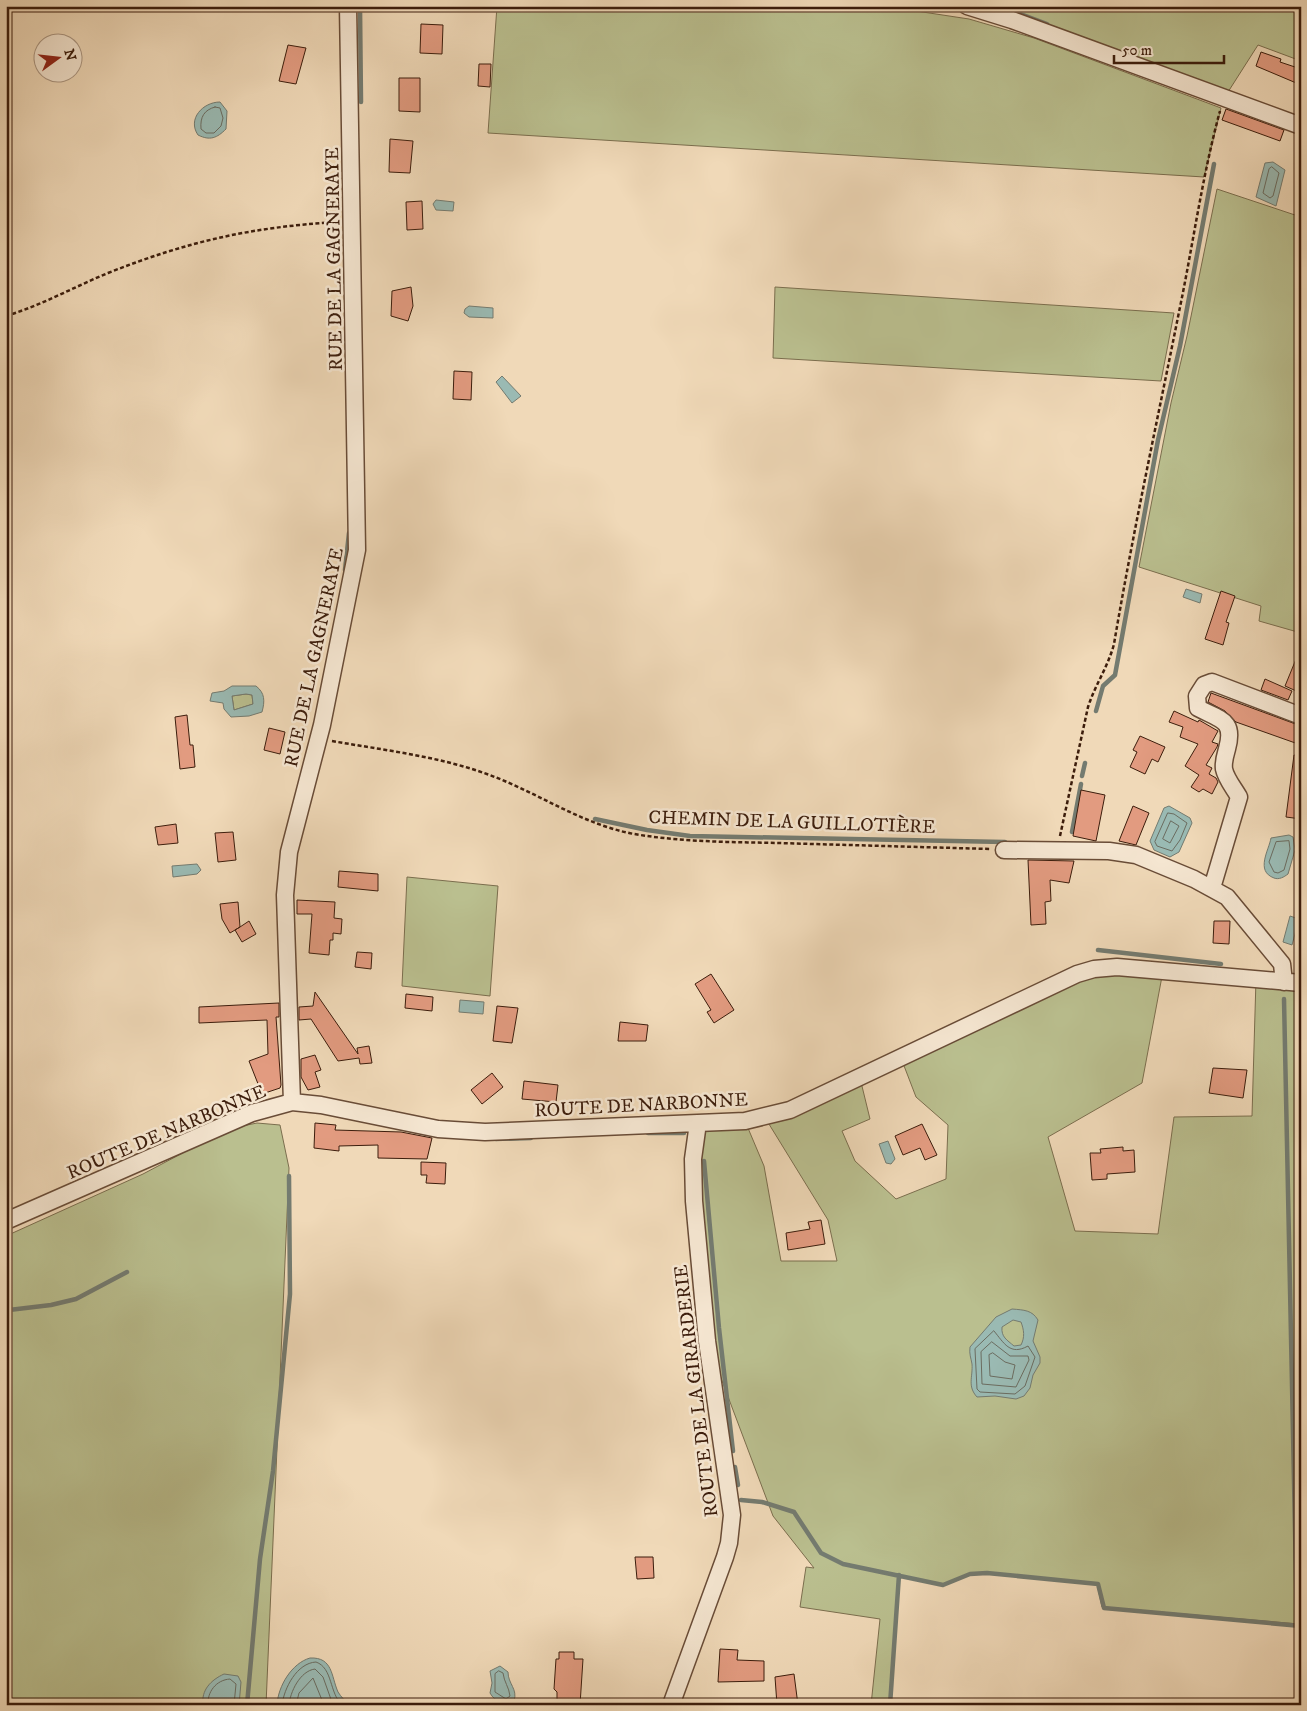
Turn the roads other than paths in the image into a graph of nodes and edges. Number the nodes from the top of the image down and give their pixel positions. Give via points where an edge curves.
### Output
1 (348, 6) edge
2 (967, 6) edge
3 (1301, 126) edge
4 (1301, 716) edge
5 (1004, 850) road end
6 (1212, 888) junction
7 (1293, 982) edge
8 (292, 1102) junction
9 (698, 1123) junction
10 (6, 1221) edge
11 (671, 1705) edge

1 - 8 street, RUE DE LA GAGNERAYE via 357,550 319,739 288,852 285,895
2 - 3 street
4 - 6 street via 1212,682 1204,685 1197,696 1198,708 1229,726 1230,736 1223,762 1239,797
5 - 6 street via 1110,851 1136,855
6 - 7 street via 1227,897 1277,956
7 - 9 street, ROUTE DE NARBONNE via 1117,967 1094,968 790,1110 745,1121
8 - 9 street, ROUTE DE NARBONNE via 461,1131
8 - 10 street, ROUTE DE NARBONNE via 252,1113
9 - 11 street, ROUTE DE LA GIRARDERIE via 693,1159 694,1201 707,1341 732,1515 725,1557

